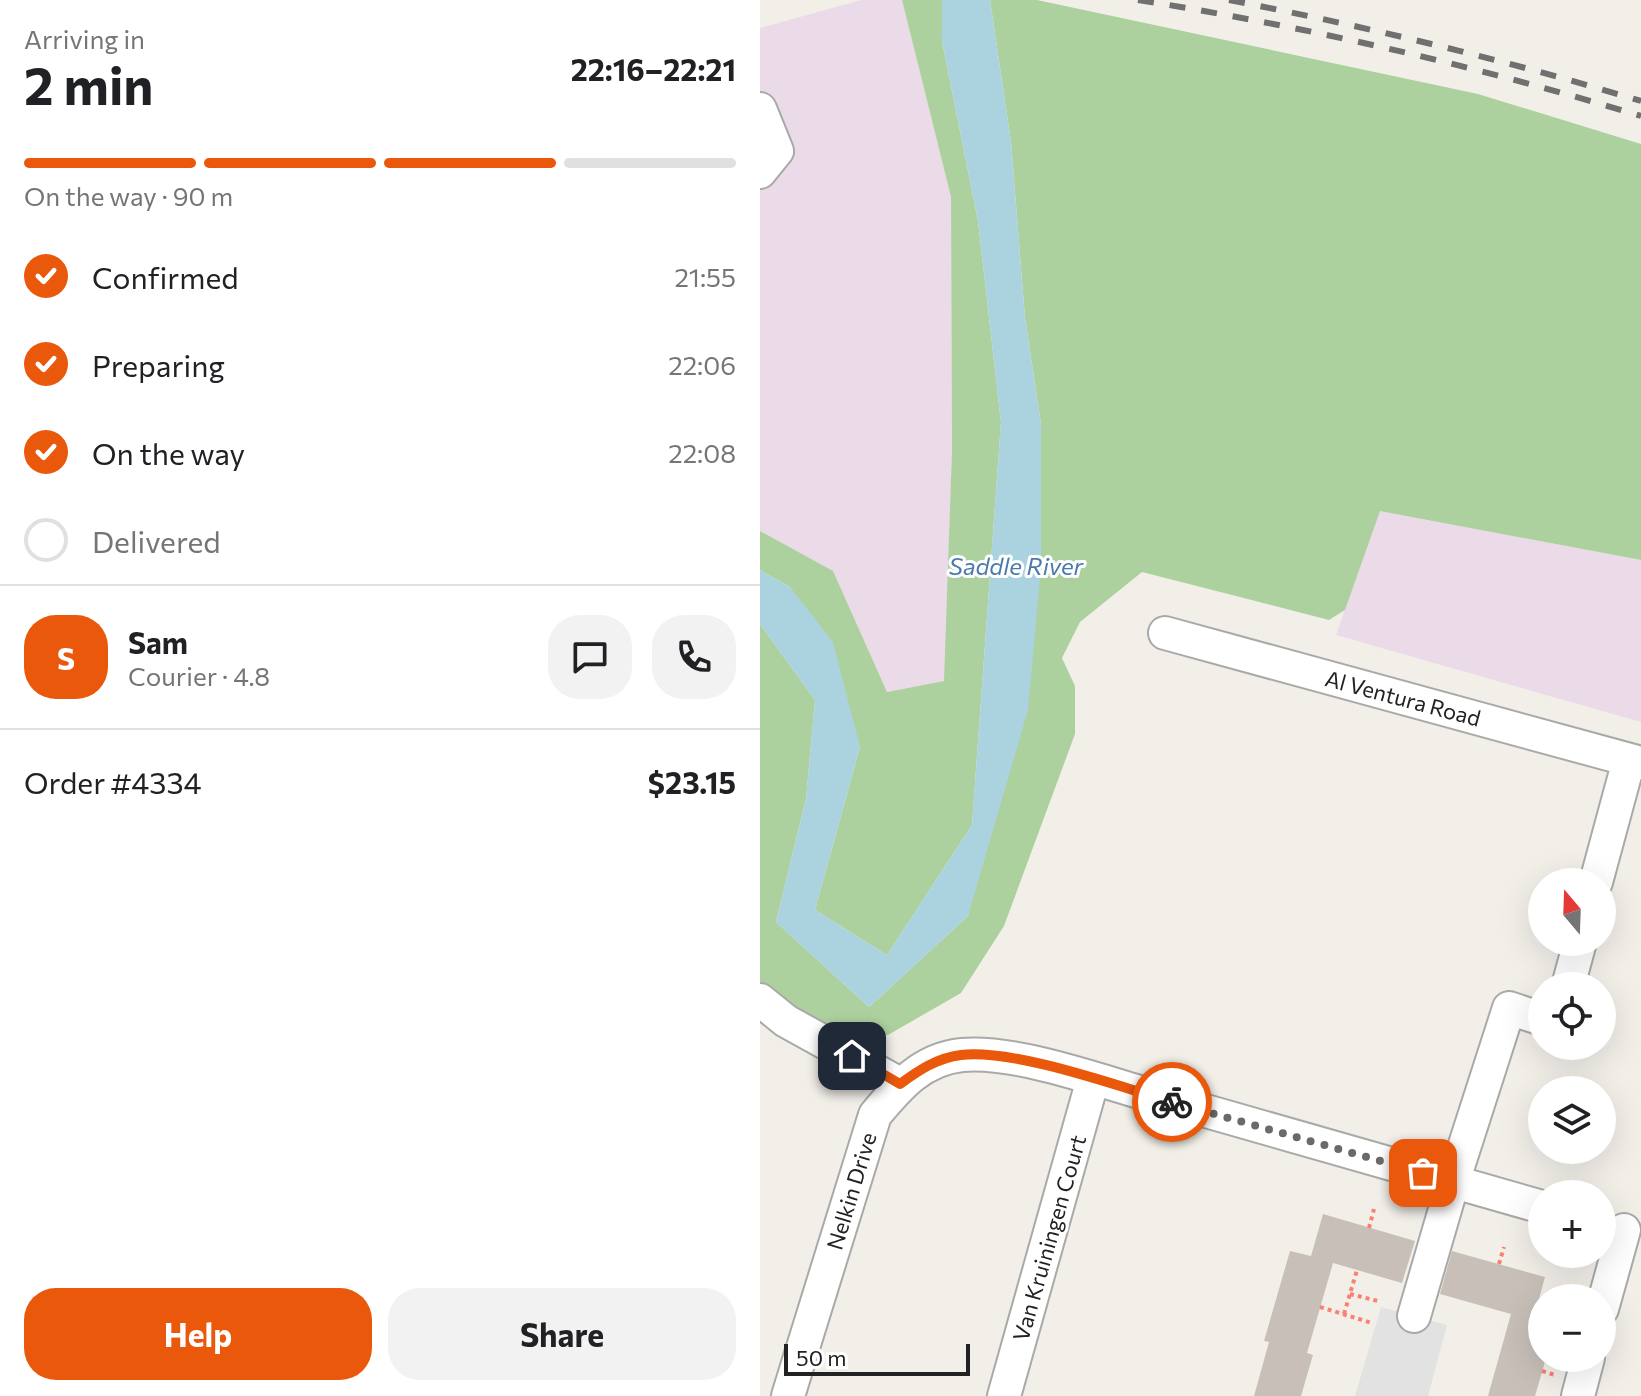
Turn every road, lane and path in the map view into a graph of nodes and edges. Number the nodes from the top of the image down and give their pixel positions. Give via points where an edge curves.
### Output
1 (760, 109) edge
2 (760, 172) edge
3 (1165, 633) dead end
4 (1635, 761) edge
5 (1601, 868) edge
6 (760, 1000) edge
7 (1528, 1014) edge
8 (1093, 1079) junction
9 (900, 1084) junction
10 (1453, 1182) junction
11 (1528, 1203) edge
12 (1374, 1209) dead end
13 (1622, 1225) edge
14 (1369, 1228) dead end
15 (1504, 1247) dead end
16 (1499, 1264) dead end
17 (1357, 1270) dead end
18 (1608, 1284) edge
19 (1350, 1294) junction
20 (1378, 1301) dead end
21 (1320, 1307) dead end
22 (1344, 1314) junction
23 (1414, 1316) dead end
24 (1372, 1323) dead end
25 (1544, 1372) edge
26 (1568, 1386) edge
27 (788, 1396) edge
28 (1004, 1396) edge

1 - 2 street via 777,151
3 - 4 street, Al Ventura Road
4 - 5 street
6 - 9 street via 786,1021
7 - 10 street via 1509,1008
8 - 9 street, Nelkin Drive via 991,1054 958,1055 927,1064
8 - 10 street, Nelkin Drive
8 - 28 street, Van Kruiningen Court
9 - 27 street, Nelkin Drive via 875,1115
10 - 11 street, Nelkin Drive
10 - 23 street
12 - 14 path
13 - 18 street
15 - 16 path
17 - 19 path
19 - 20 path
19 - 22 path
21 - 22 path
22 - 24 path
25 - 26 path

